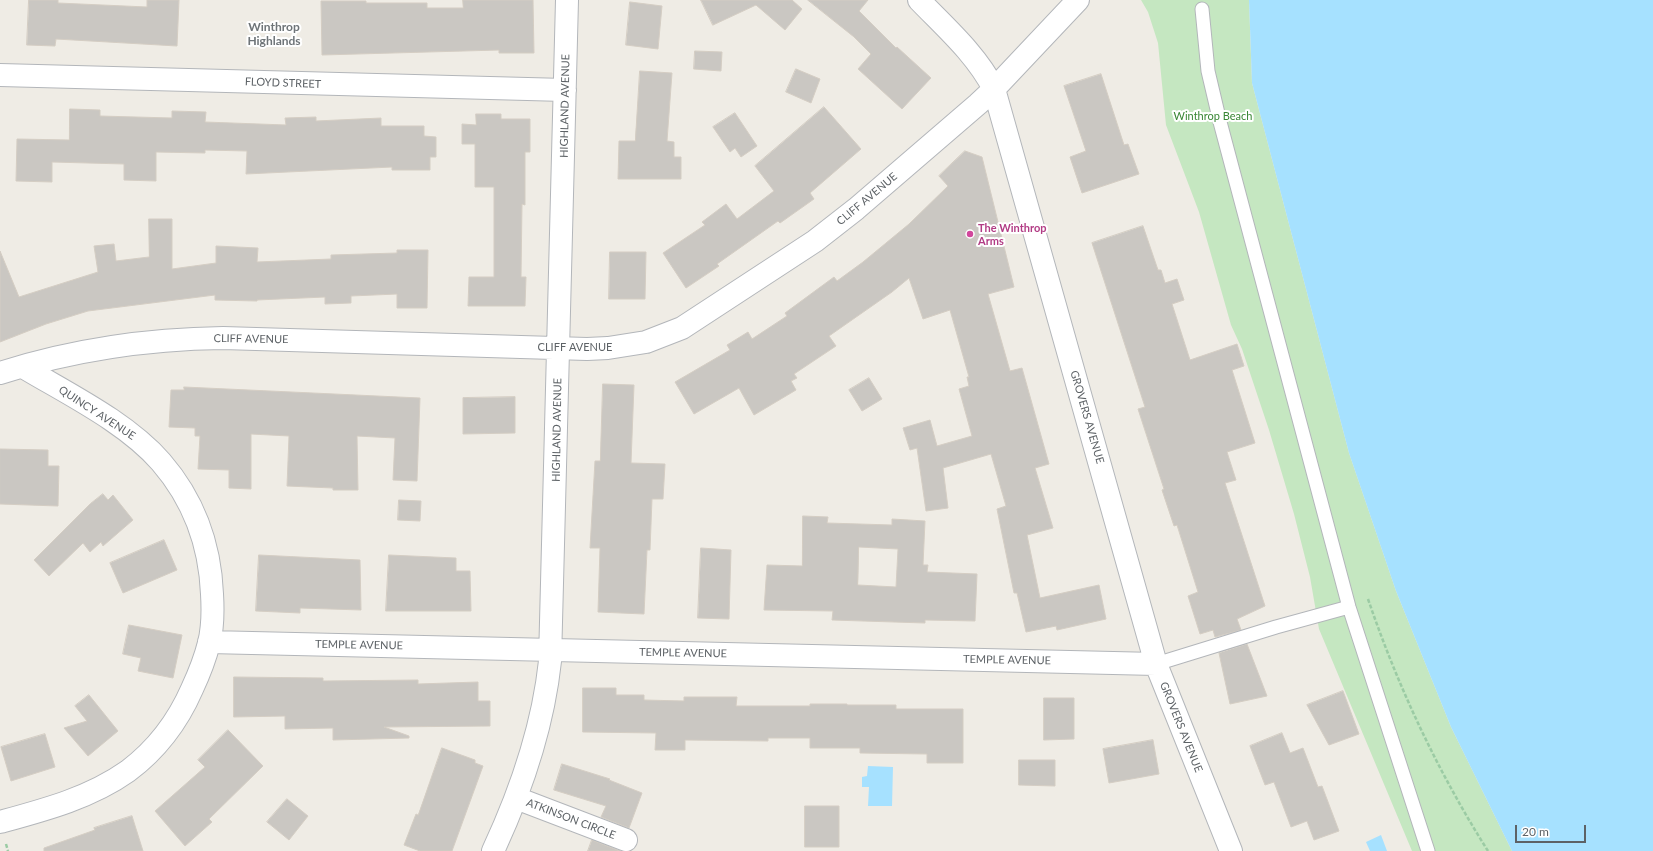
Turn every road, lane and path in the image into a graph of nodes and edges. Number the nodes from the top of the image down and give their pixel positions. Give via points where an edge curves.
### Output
1 (567, 0) edge
2 (919, 0) edge
3 (1078, 0) edge
4 (1202, 9) dead end
5 (0, 75) edge
6 (994, 89) junction
7 (565, 90) junction
8 (559, 348) junction
9 (23, 367) junction
10 (0, 373) edge
11 (1366, 592) dead end
12 (1349, 607) junction
13 (209, 642) junction
14 (551, 650) junction
15 (1156, 664) junction
16 (516, 798) junction
17 (0, 822) edge
18 (626, 840) dead end
19 (493, 851) edge
20 (1231, 851) edge
21 (1428, 851) edge
22 (1488, 851) edge

1 - 7 street, HIGHLAND AVENUE
2 - 6 street, GROVERS AVENUE via 972,55
3 - 6 street, CLIFF AVENUE
4 - 12 lane via 1208,71 1220,122
5 - 7 street, FLOYD STREET
6 - 8 street, CLIFF AVENUE via 835,226 699,318 646,342 608,348
6 - 15 street, GROVERS AVENUE
7 - 8 street, HIGHLAND AVENUE
8 - 9 street, CLIFF AVENUE via 201,338 114,346
8 - 14 street, HIGHLAND AVENUE
9 - 10 street, CLIFF AVENUE
9 - 13 street, QUINCY AVENUE via 137,438 180,488 202,532 209,561 212,603
11 - 22 path via 1401,686 1416,718 1452,792
12 - 15 lane
12 - 21 lane
13 - 14 street, TEMPLE AVENUE
13 - 17 street, QUINCY AVENUE via 202,666 184,707 158,743 138,763 102,786 74,799
14 - 15 street, TEMPLE AVENUE
14 - 16 street, HIGHLAND AVENUE via 542,711
15 - 20 street, GROVERS AVENUE
16 - 18 street, ATKINSON CIRCLE
16 - 19 street, HIGHLAND AVENUE

